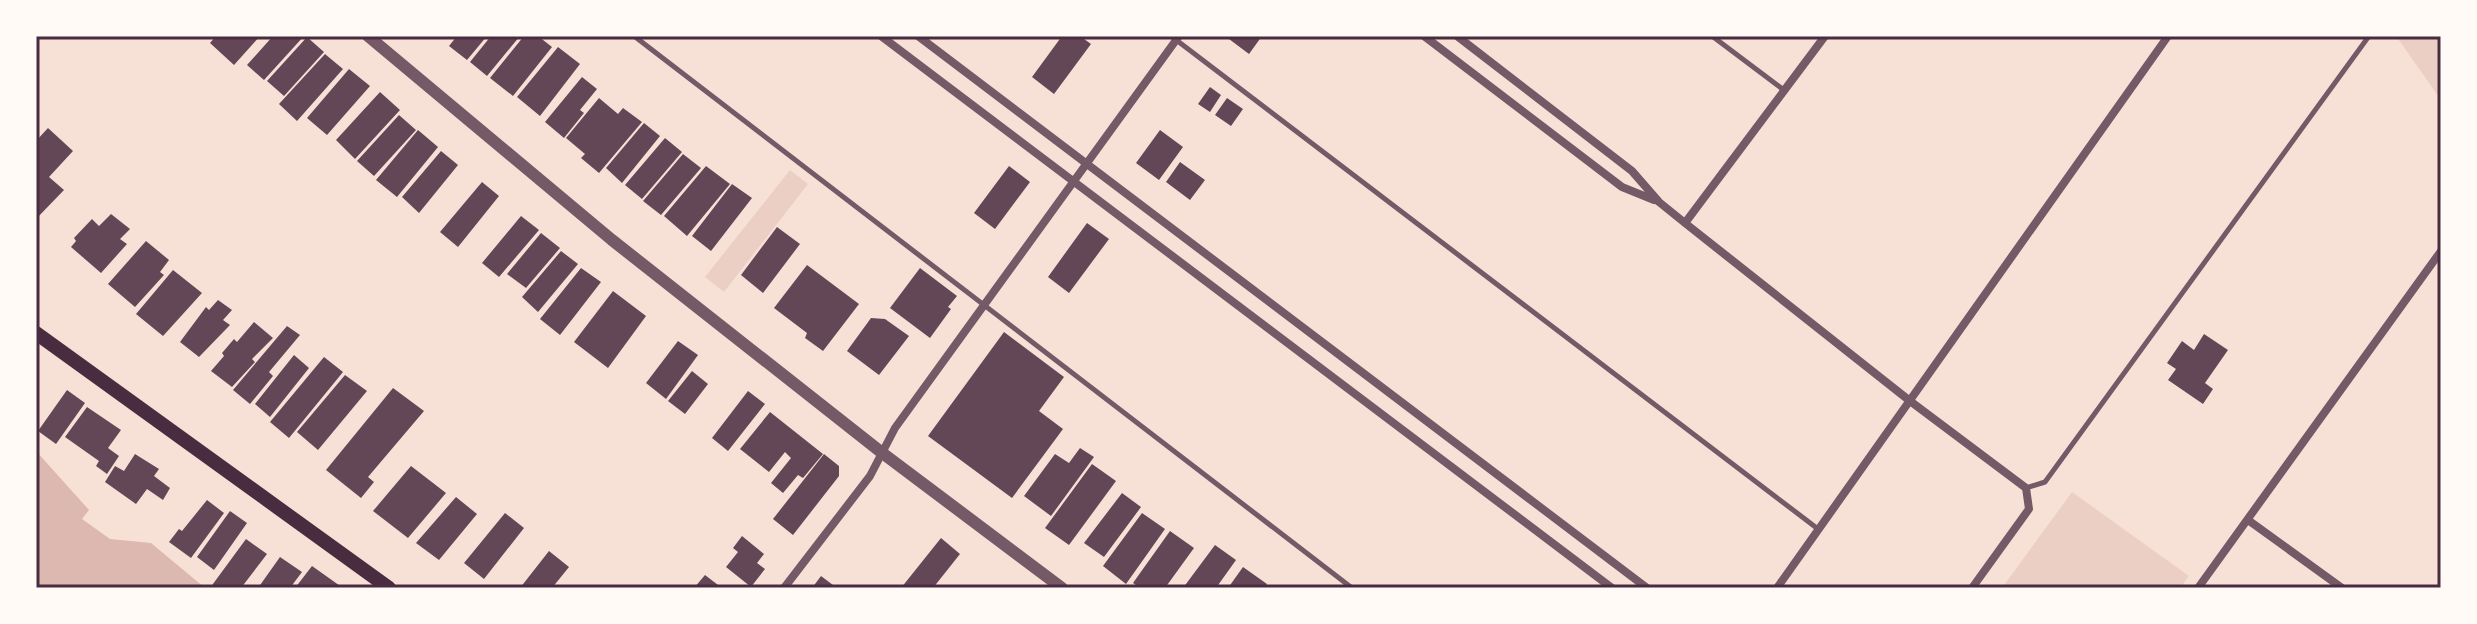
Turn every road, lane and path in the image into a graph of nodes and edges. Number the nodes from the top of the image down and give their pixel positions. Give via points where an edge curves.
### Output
1 (368, 36) edge
2 (634, 36) edge
3 (881, 36) edge
4 (918, 36) edge
5 (1424, 36) edge
6 (1457, 36) edge
7 (1712, 36) edge
8 (1825, 36) edge
9 (2168, 36) edge
10 (2369, 36) edge
11 (1176, 37) edge
12 (1784, 90) junction
13 (1085, 164) junction
14 (1073, 180) junction
15 (1659, 202) junction
16 (1685, 223) junction
17 (2441, 251) edge
18 (984, 304) junction
19 (36, 333) edge
20 (1910, 401) junction
21 (881, 452) junction
22 (2026, 488) junction
23 (2248, 520) junction
24 (1819, 530) junction
25 (389, 588) edge
26 (784, 588) edge
27 (1062, 588) edge
28 (1352, 588) edge
29 (1612, 588) edge
30 (1647, 588) edge
31 (1777, 588) edge
32 (1972, 588) edge
33 (2198, 588) edge
34 (2342, 588) edge

1 - 21 street via 612,240
2 - 18 lane
3 - 14 street
4 - 13 street
5 - 15 street via 1622,187
6 - 15 street via 1632,171
7 - 12 lane
8 - 12 street
9 - 20 street
10 - 22 lane via 2045,482
11 - 13 street
11 - 24 lane
12 - 16 street
13 - 14 street
13 - 30 street
14 - 18 street
14 - 29 street
15 - 16 street
16 - 20 street
17 - 23 street
18 - 21 street
18 - 28 lane
19 - 25 main road
20 - 22 street
20 - 24 street
21 - 26 street via 870,476
21 - 27 street
22 - 32 street via 2029,509
23 - 33 street
23 - 34 street
24 - 31 street

